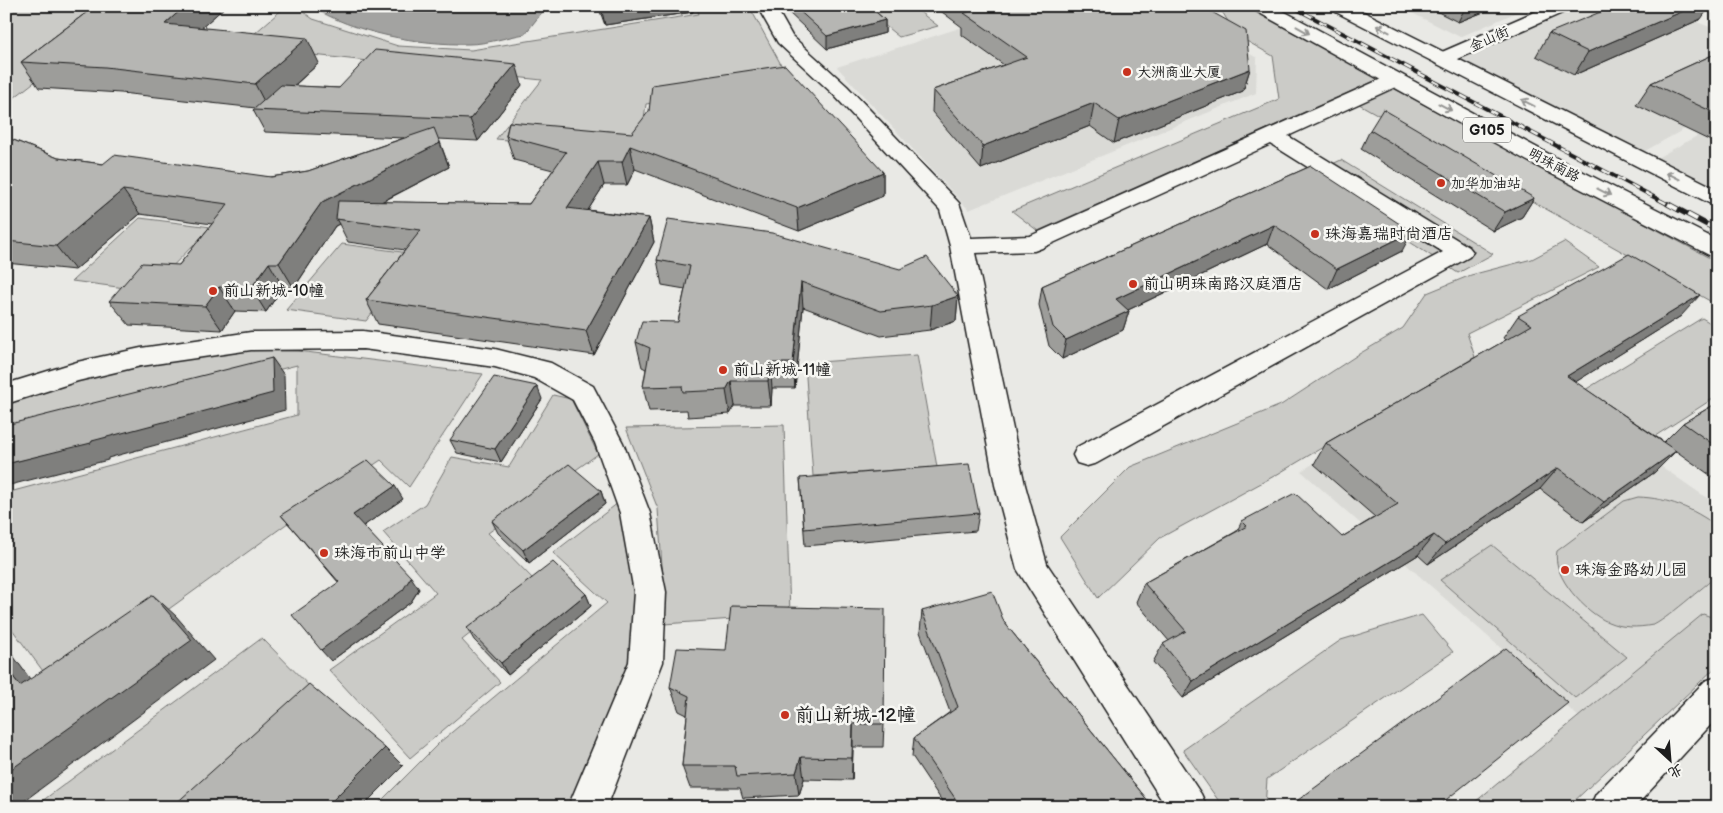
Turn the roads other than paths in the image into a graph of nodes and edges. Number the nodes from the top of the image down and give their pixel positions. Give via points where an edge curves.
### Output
1 (766, 6) edge
2 (1260, 6) edge
3 (1338, 6) edge
4 (1563, 6) edge
5 (1442, 59) junction
6 (1395, 80) junction
7 (1272, 135) junction
8 (1717, 198) edge
9 (962, 246) junction
10 (1717, 250) edge
11 (6, 394) edge
12 (1087, 455) dead end
13 (1717, 693) edge
14 (587, 807) edge
15 (1188, 807) edge
16 (1609, 807) edge

1 - 9 main road via 784,39 840,90 951,208
2 -> 6 main road, 明珠南路 / G105
5 -> 3 main road, G105
4 - 5 main road, 金山街
8 -> 5 main road, G105
6 - 7 main road
6 -> 10 main road, 明珠南路 / G105
7 - 9 main road via 1034,243
7 - 12 main road via 1461,252
9 - 15 main road via 1010,485 1033,570
11 - 14 main road via 141,357 251,341 353,340 495,358 542,370 583,393 609,443 635,513 650,592 646,662
13 - 16 main road

